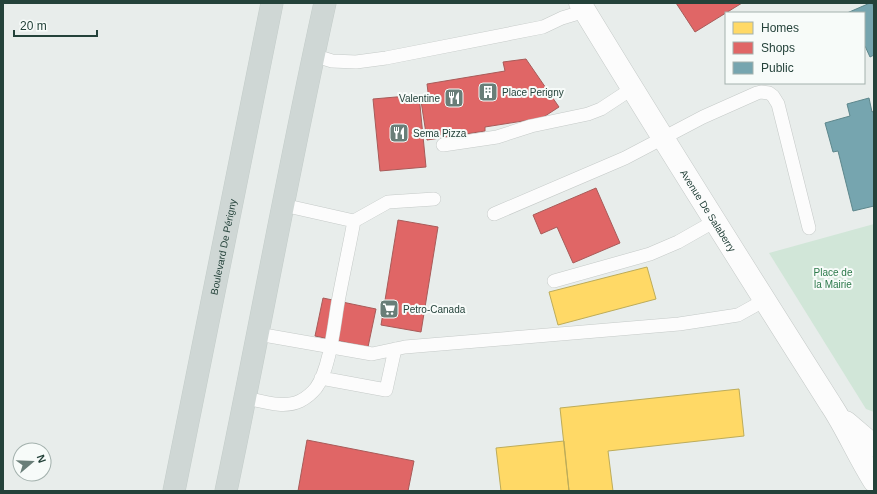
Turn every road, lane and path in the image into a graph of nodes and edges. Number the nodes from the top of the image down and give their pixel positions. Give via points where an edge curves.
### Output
1 (272, 3) edge
2 (325, 3) edge
3 (583, 7) edge
4 (313, 55) junction
5 (633, 88) junction
6 (664, 138) junction
7 (443, 145) dead end
8 (434, 199) dead end
9 (283, 204) junction
10 (494, 214) dead end
11 (354, 221) junction
12 (715, 221) junction
13 (809, 228) dead end
14 (554, 281) dead end
15 (765, 300) junction
16 (258, 334) junction
17 (330, 347) junction
18 (395, 349) junction
19 (321, 378) junction
20 (246, 398) junction
21 (839, 417) junction
22 (874, 446) edge
23 (874, 481) edge
24 (174, 491) edge
25 (226, 491) edge

1 - 24 main road, Boulevard De Périgny
2 - 4 main road
3 - 4 lane via 543,27 386,58 346,62
3 - 5 street, Avenue De Salaberry
4 - 9 main road
5 - 6 street, Avenue De Salaberry
5 - 7 lane via 601,109 588,114 531,126 497,137
6 - 10 lane via 625,158
6 - 12 street, Avenue De Salaberry
6 - 13 lane via 757,93 773,96 778,104
8 - 11 lane via 388,202
9 - 11 lane
9 - 16 main road
11 - 17 lane
12 - 14 lane via 650,254
12 - 15 street, Avenue De Salaberry
15 - 18 lane via 738,315 671,325
15 - 21 street, Avenue De Salaberry
16 - 17 lane
16 - 20 main road
17 - 18 lane via 372,354
17 - 19 lane
18 - 19 lane via 386,390
19 - 20 lane via 308,396 291,404
20 - 25 main road
21 - 22 street, Avenue De Salaberry
21 - 23 street, Avenue De Salaberry

